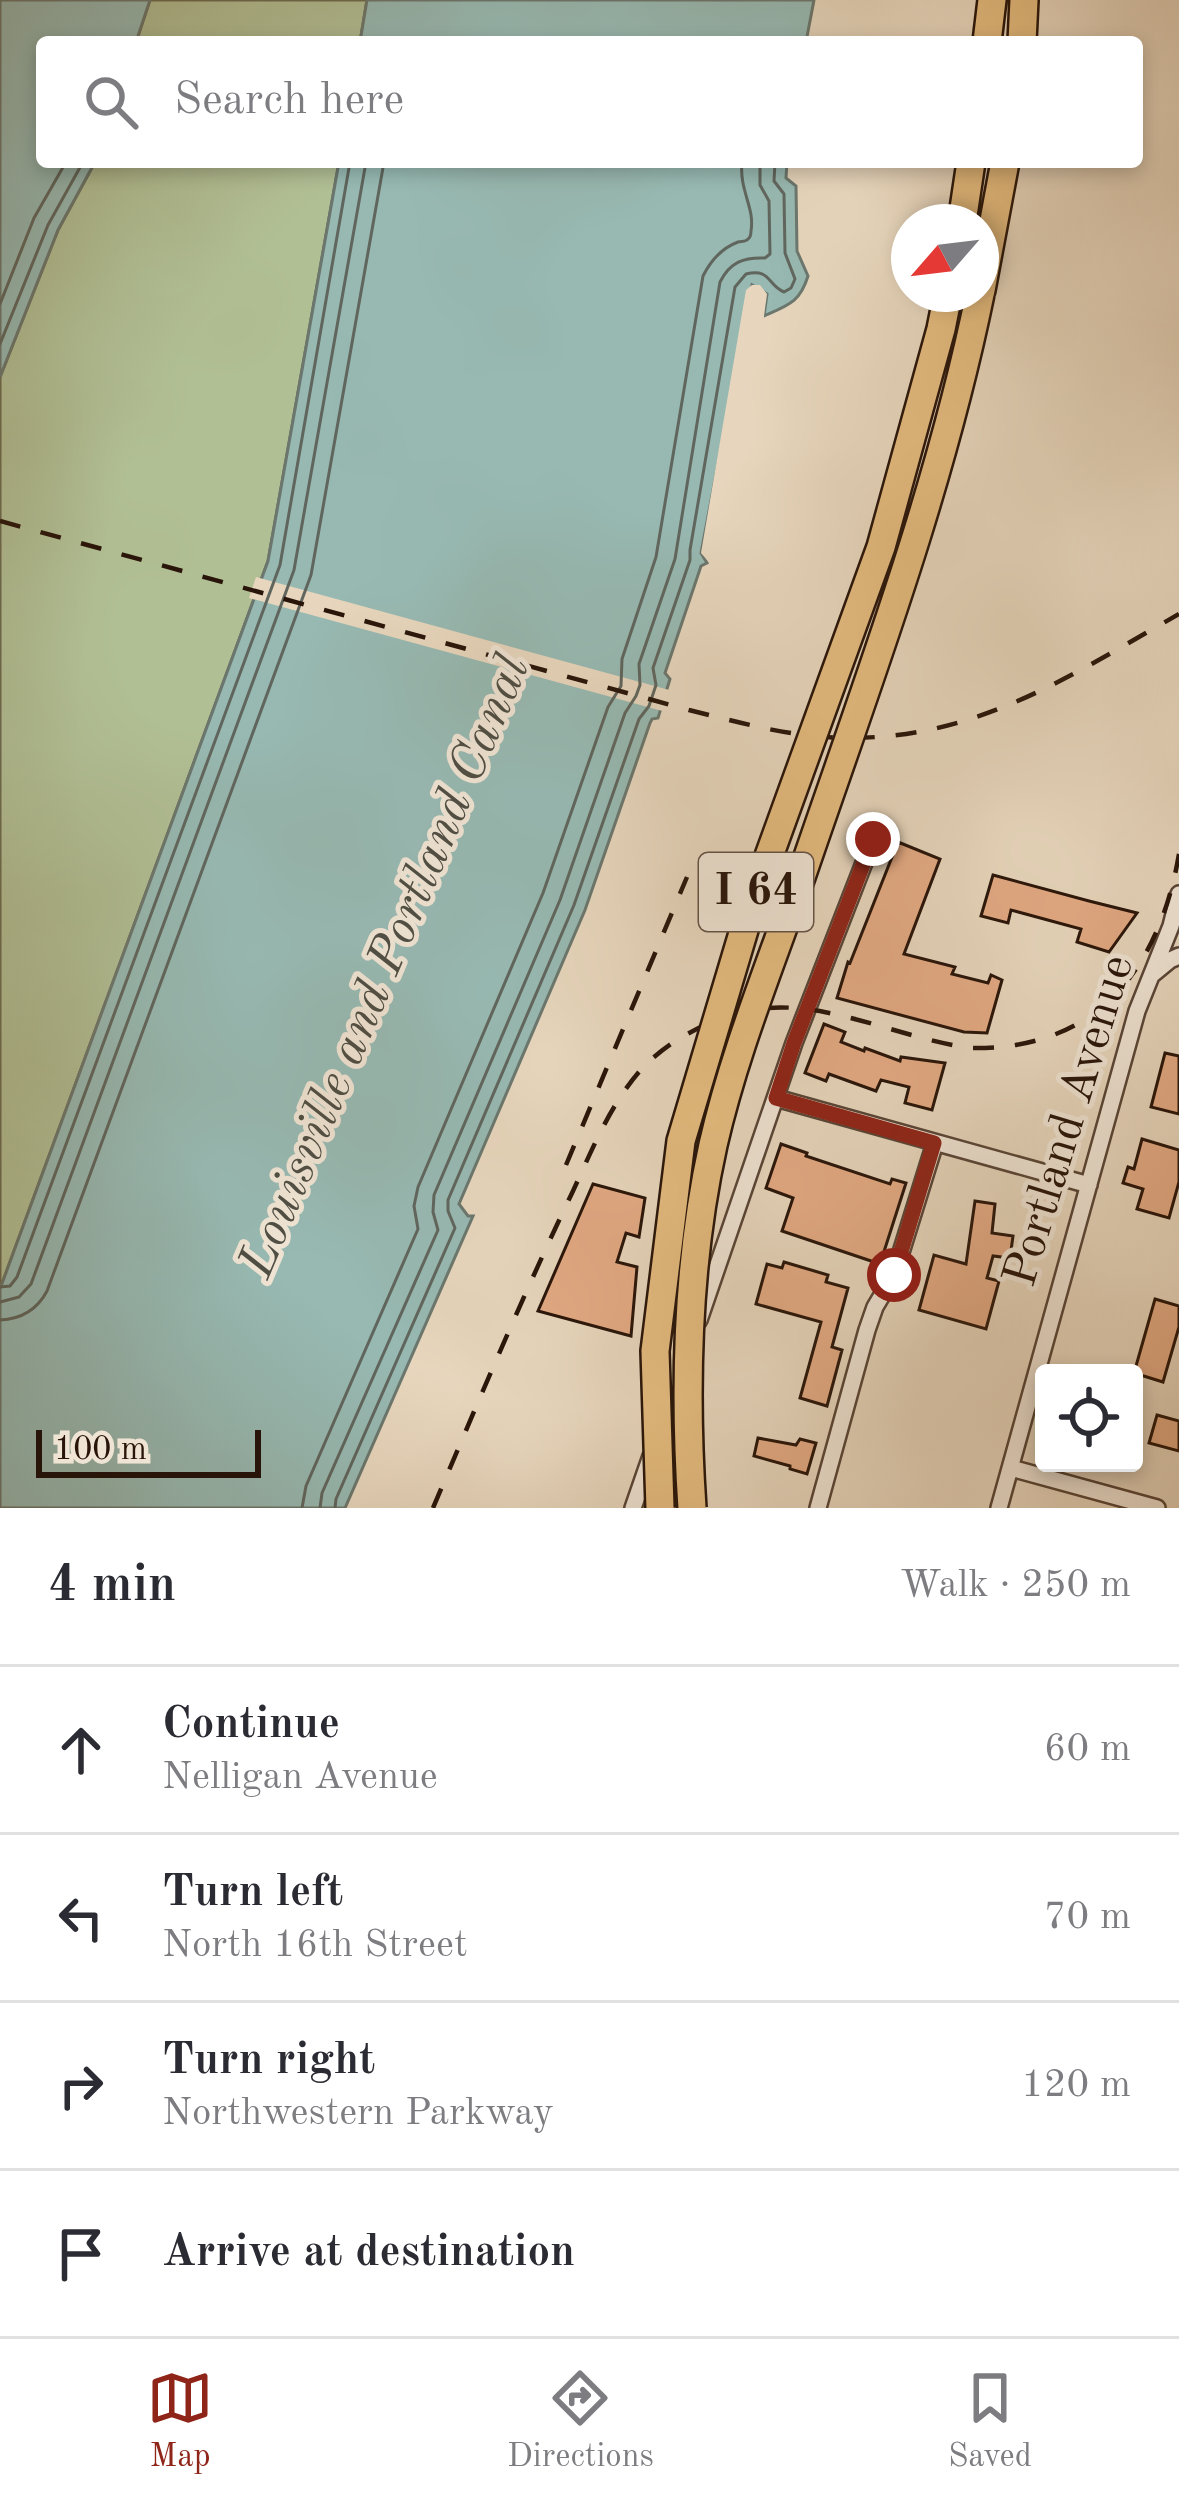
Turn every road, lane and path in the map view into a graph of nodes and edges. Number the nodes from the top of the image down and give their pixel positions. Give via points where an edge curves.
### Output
1 (992, 0) edge
2 (1024, 0) edge
3 (988, 36) edge
4 (1022, 36) edge
5 (970, 168) edge
6 (1004, 168) edge
7 (965, 204) edge
8 (997, 204) edge
9 (944, 312) edge
10 (976, 312) edge
11 (876, 832) dead end
12 (1179, 895) edge
13 (1179, 956) edge
14 (1151, 976) junction
15 (776, 1098) junction
16 (934, 1143) junction
17 (1089, 1185) junction
18 (1011, 1468) junction
19 (633, 1508) edge
20 (660, 1508) edge
21 (692, 1508) edge
22 (818, 1508) edge
23 (999, 1508) edge
24 (1157, 1508) edge

1 - 3 highway
2 - 4 highway
5 - 7 highway
6 - 8 highway, I 64
9 - 20 highway, I 64, bridge via 881,548 752,903 681,1141 655,1351
10 - 21 highway, I 64, bridge via 933,490 742,1038 713,1147 691,1301
11 - 15 street
12 - 14 street, Portland Avenue
13 - 14 street
14 - 17 street, Portland Avenue
15 - 16 street
15 - 19 street
16 - 17 street
16 - 22 street via 894,1275 866,1330
17 - 18 street, Portland Avenue
18 - 23 street, Portland Avenue
18 - 24 street

